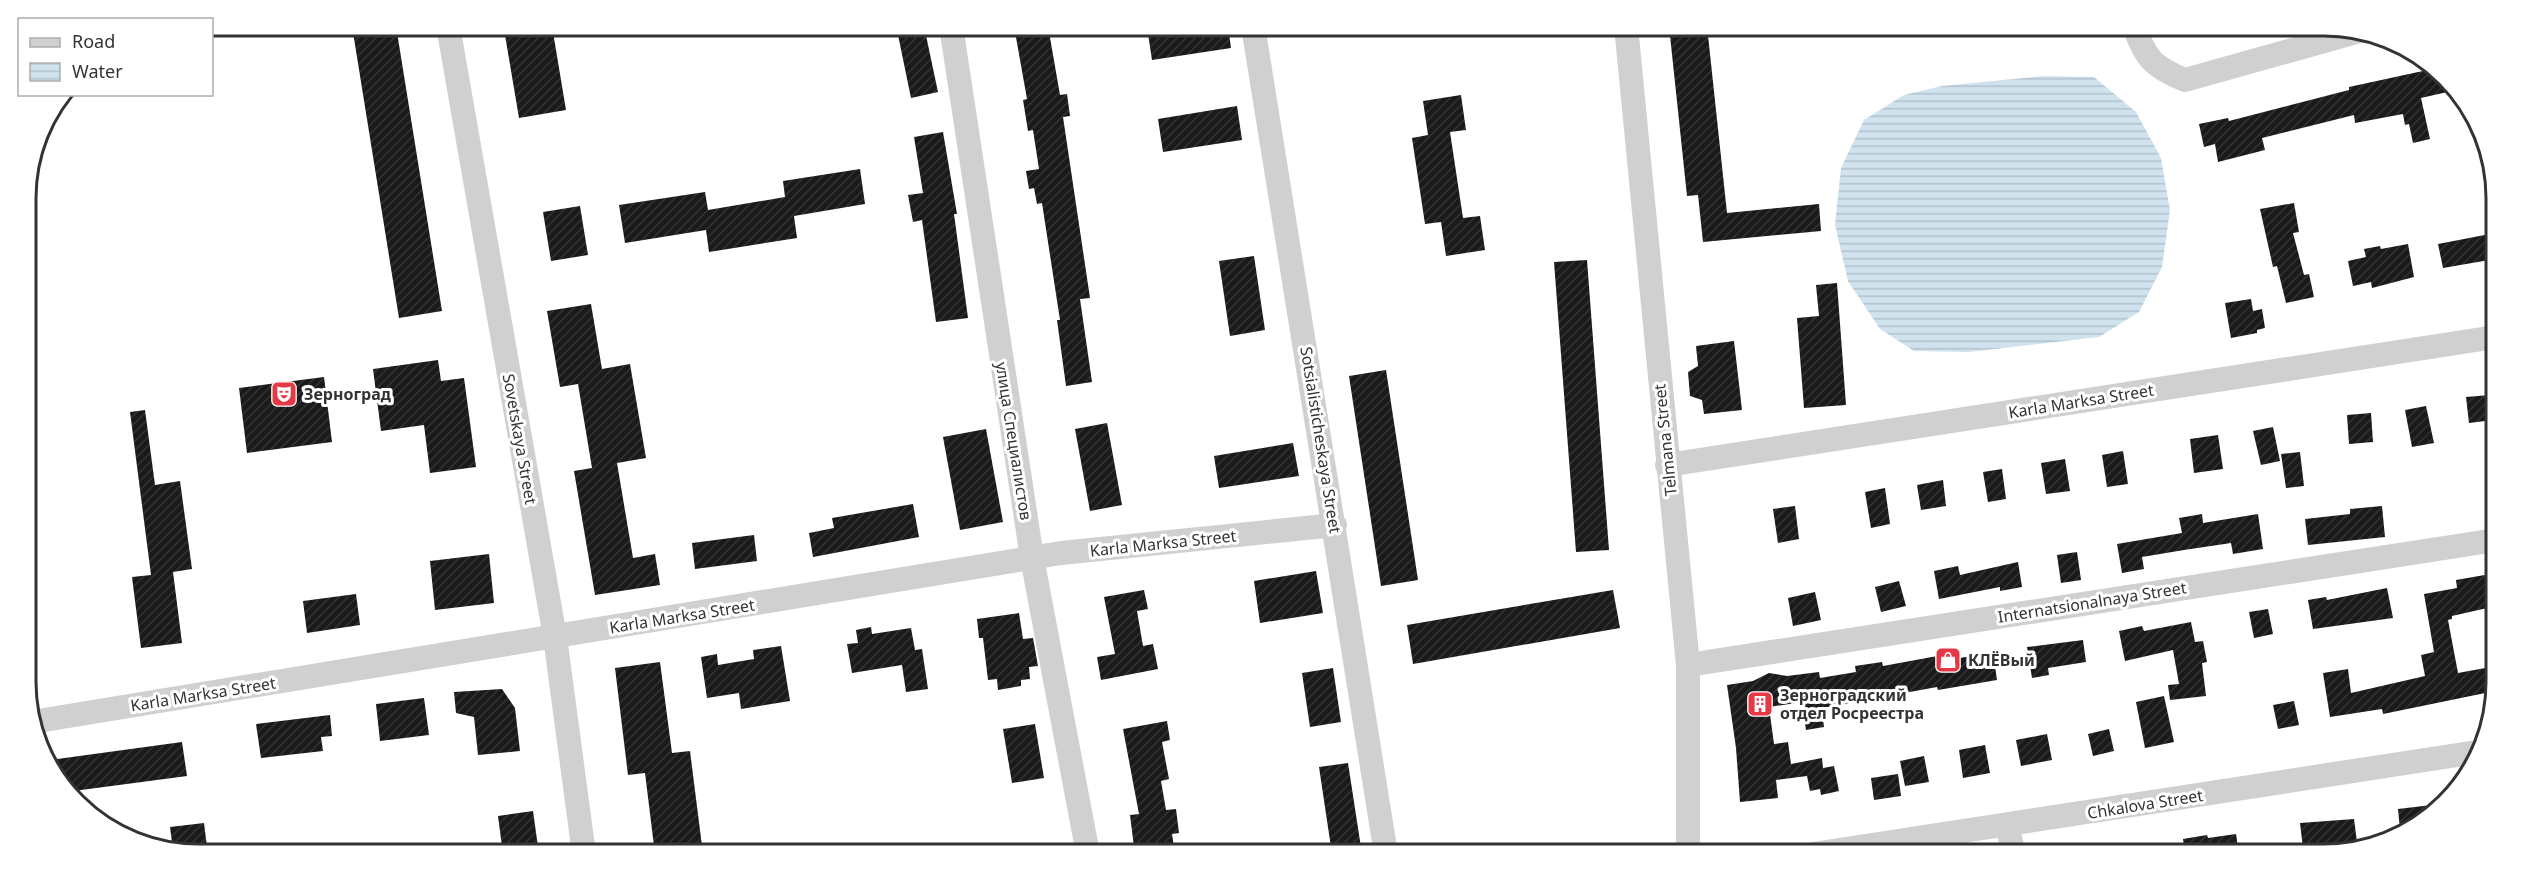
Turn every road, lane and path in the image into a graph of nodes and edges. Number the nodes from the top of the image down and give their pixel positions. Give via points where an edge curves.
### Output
1 (450, 36) edge
2 (953, 36) edge
3 (1255, 36) edge
4 (1627, 36) edge
5 (2138, 36) edge
6 (2340, 37) edge
7 (2486, 338) edge
8 (1667, 465) junction
9 (1335, 525) junction
10 (2486, 542) edge
11 (1032, 558) junction
12 (555, 637) junction
13 (1688, 665) junction
14 (41, 721) edge
15 (2469, 753) edge
16 (2007, 825) junction
17 (583, 844) edge
18 (1086, 844) edge
19 (1384, 844) edge
20 (1688, 844) edge
21 (1880, 844) edge
22 (2012, 844) edge

1 - 12 street, Sovetskaya Street
2 - 11 street, улица Специалистов
3 - 9 street, Sotsialisticheskaya Street
4 - 8 street, Telmana Street
5 - 6 street via 2159,70 2185,80
7 - 8 street, Karla Marksa Street
8 - 13 street, Telmana Street
9 - 11 street, Karla Marksa Street
9 - 19 street, Sotsialisticheskaya Street
10 - 13 street, Internatsionalnaya Street
11 - 12 street, Karla Marksa Street
11 - 18 street, улица Специалистов
12 - 14 street, Karla Marksa Street
12 - 17 street, Sovetskaya Street
13 - 20 street, Telmana Street
15 - 16 street, Chkalova Street
16 - 21 street, Chkalova Street
16 - 22 street

